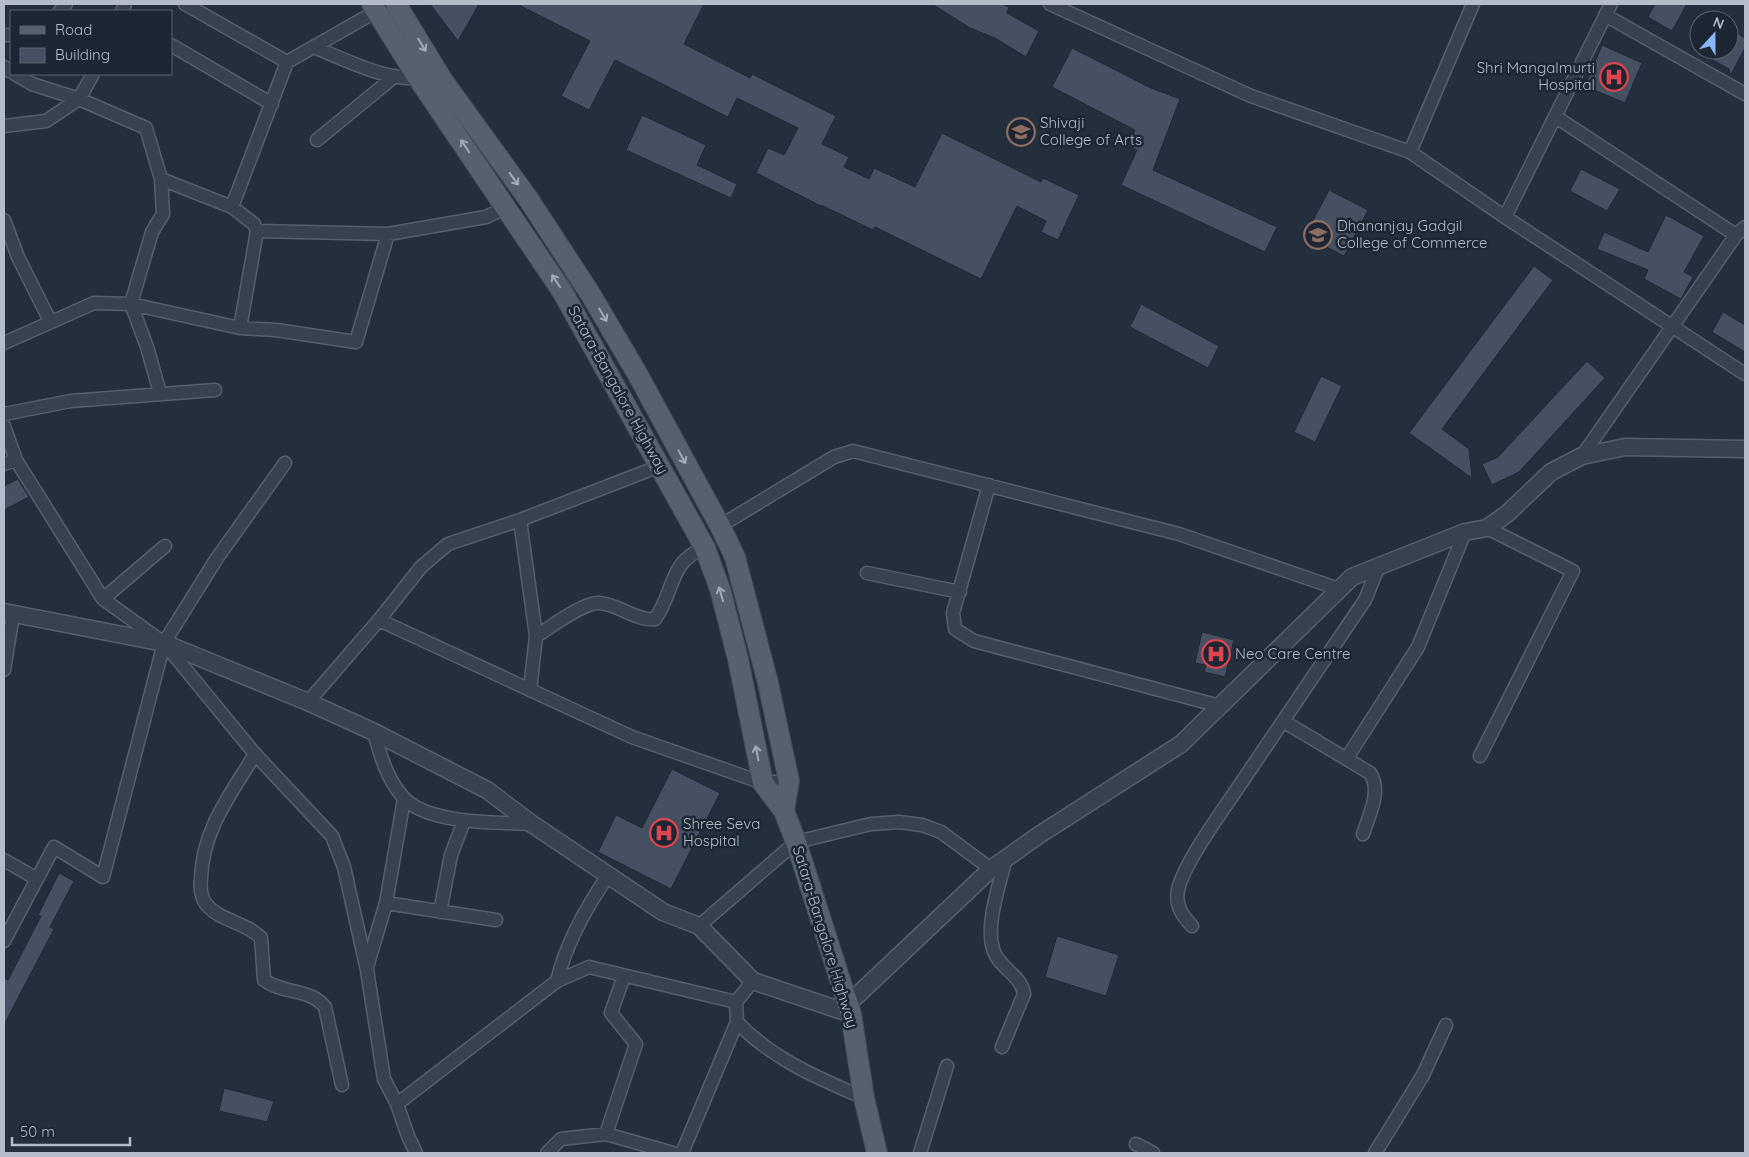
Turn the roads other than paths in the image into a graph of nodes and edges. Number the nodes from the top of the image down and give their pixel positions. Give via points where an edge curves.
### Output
1 (185, 4) edge
2 (396, 4) edge
3 (1050, 4) edge
4 (1473, 4) edge
5 (1611, 4) edge
6 (379, 6) edge
7 (1605, 15) junction
8 (172, 46) edge
9 (314, 47) junction
10 (287, 62) junction
11 (17, 75) edge
12 (92, 75) edge
13 (395, 76) junction
14 (418, 78) junction
15 (1745, 94) edge
16 (79, 99) junction
17 (272, 104) junction
18 (1556, 117) junction
19 (4, 126) edge
20 (317, 140) dead end
21 (1410, 152) junction
22 (161, 179) junction
23 (232, 207) junction
24 (507, 207) junction
25 (1505, 217) junction
26 (4, 220) edge
27 (257, 231) junction
28 (1741, 231) edge
29 (388, 234) junction
30 (132, 304) junction
31 (50, 321) junction
32 (1674, 327) junction
33 (240, 328) junction
34 (4, 343) edge
35 (1745, 374) edge
36 (215, 390) dead end
37 (160, 392) junction
38 (4, 414) edge
39 (4, 426) edge
40 (1745, 449) edge
41 (1582, 456) junction
42 (10, 462) edge
43 (285, 463) dead end
44 (660, 466) junction
45 (989, 485) junction
46 (520, 520) junction
47 (720, 526) junction
48 (1487, 528) junction
49 (1465, 532) junction
50 (165, 546) dead end
51 (704, 548) junction
52 (1378, 568) junction
53 (866, 574) dead end
54 (1339, 589) junction
55 (960, 592) junction
56 (103, 599) junction
57 (8, 613) edge
58 (379, 620) junction
59 (536, 636) junction
60 (164, 643) junction
61 (4, 670) edge
62 (530, 690) junction
63 (308, 702) junction
64 (1220, 706) junction
65 (1284, 721) junction
66 (374, 732) junction
67 (255, 754) junction
68 (1480, 756) dead end
69 (1347, 758) junction
70 (789, 782) junction
71 (763, 783) junction
72 (404, 799) junction
73 (784, 811) junction
74 (464, 822) junction
75 (532, 824) junction
76 (1363, 834) dead end
77 (796, 842) junction
78 (1006, 858) junction
79 (4, 860) edge
80 (991, 869) junction
81 (609, 874) junction
82 (37, 879) junction
83 (386, 903) junction
84 (440, 912) junction
85 (496, 920) dead end
86 (699, 926) junction
87 (1192, 926) dead end
88 (4, 942) edge
89 (367, 970) junction
90 (624, 976) junction
91 (557, 981) junction
92 (753, 981) junction
93 (736, 1002) junction
94 (849, 1009) junction
95 (736, 1022) junction
96 (1446, 1025) dead end
97 (1002, 1047) dead end
98 (946, 1066) dead end
99 (342, 1085) dead end
100 (864, 1098) junction
101 (397, 1104) junction
102 (606, 1134) junction
103 (1136, 1144) dead end
104 (416, 1153) edge
105 (547, 1153) edge
106 (672, 1153) edge
107 (682, 1153) edge
108 (877, 1153) edge
109 (920, 1153) edge
110 (1153, 1153) edge
111 (1375, 1153) edge

1 - 10 street
2 -> 47 main road, Satara-Bangalore Highway via 443,81 528,197 591,295
3 - 21 street via 1251,96
4 - 21 street
5 - 7 street
6 - 9 street
6 - 14 main road, Satara-Bangalore Highway
7 - 15 street
7 - 18 street
8 - 17 street
9 - 10 street
9 - 13 street
10 - 17 street
11 - 16 street via 32,84
12 - 16 street
13 - 14 street
13 - 20 street
24 -> 14 main road, Satara-Bangalore Highway
16 - 19 street via 46,121
16 - 22 street via 146,128
17 - 23 street
18 - 25 street
18 - 28 street
21 - 25 street
22 - 23 street
22 - 30 street via 163,214 152,232
23 - 27 street via 254,224
24 - 29 street via 486,217
44 -> 24 main road, Satara-Bangalore Highway via 562,290
25 - 32 street
26 - 31 street via 18,257
27 - 29 street
27 - 33 street
28 - 32 street
29 - 33 street via 356,342
30 - 31 street via 94,303
30 - 33 street
30 - 37 street
31 - 34 street
32 - 35 street
32 - 41 street
36 - 37 street
37 - 38 street via 71,401
39 - 42 street
40 - 41 street via 1625,447
41 - 48 street via 1551,472 1508,513
42 - 56 street
43 - 60 street via 218,558
44 - 46 street
44 - 51 main road, Satara-Bangalore Highway
45 - 47 street via 853,450 834,457
45 - 54 street via 1179,534
45 - 55 street
46 - 58 street via 448,544 421,567
46 - 59 street
47 - 70 main road, Satara-Bangalore Highway via 735,557 744,590
48 - 49 street
48 - 68 street via 1574,571
49 - 52 street
49 - 69 street via 1418,647
50 - 56 street
51 - 59 street via 692,552 683,561 674,575 662,610 655,618 646,620 598,603 588,605
71 -> 51 main road, Satara-Bangalore Highway via 738,660 720,590
52 - 54 street via 1352,578
52 - 65 street via 1365,600
53 - 55 street
54 - 64 street
55 - 64 street via 953,622 955,629 974,641
56 - 60 street
57 - 60 street
57 - 61 street
58 - 62 street
58 - 63 street
59 - 62 street
60 - 63 street
60 - 67 street
60 - 82 street via 103,877 54,847
62 - 71 street via 632,737
63 - 66 street
64 - 78 street via 1181,744
65 - 69 street
65 - 87 street via 1185,870 1177,903
66 - 72 street via 383,766
66 - 75 street via 487,790
67 - 89 street via 332,836 344,867
67 - 99 street via 218,814 205,844 200,889 206,904 217,913 254,930 261,938 264,980 271,986 320,1000 325,1007
69 - 76 street via 1370,773 1376,781 1376,792
70 - 71 street
70 - 73 main road, Satara-Bangalore Highway
71 - 73 main road, Satara-Bangalore Highway
72 - 74 street via 427,812
72 - 83 street
73 - 77 main road, Satara-Bangalore Highway
74 - 75 street
74 - 84 street via 452,855
75 - 81 street
77 - 80 street via 871,824 899,822 922,825 941,832
77 - 86 street
77 - 94 main road, Satara-Bangalore Highway
78 - 80 street
78 - 97 street via 991,920 992,942 995,954 1023,987 1024,994
79 - 82 street
80 - 94 street
81 - 86 street via 663,912
81 - 91 street via 588,907 562,962
82 - 88 street
83 - 84 street
83 - 89 street
84 - 85 street
86 - 92 street
89 - 101 street via 384,1079
90 - 91 street via 589,967
90 - 93 street
90 - 102 street via 611,1013 636,1044
91 - 101 street
92 - 93 street
92 - 94 street
93 - 95 street
94 - 100 main road, Satara-Bangalore Highway
95 - 100 street via 749,1036 778,1056 820,1080
95 - 107 street
96 - 111 street via 1423,1074
98 - 109 street
100 - 108 main road, Satara-Bangalore Highway
101 - 104 street
102 - 105 street via 561,1139
102 - 106 street
103 - 110 street

